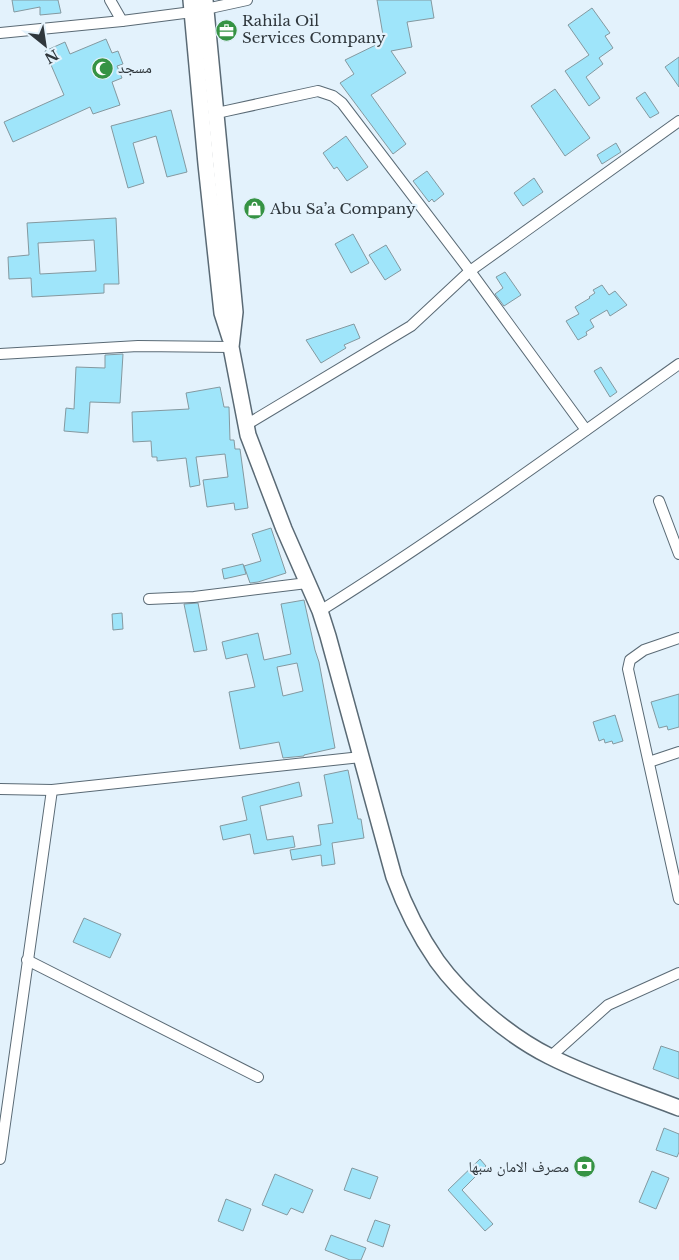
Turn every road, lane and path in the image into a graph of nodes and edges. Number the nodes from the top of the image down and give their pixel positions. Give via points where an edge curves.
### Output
1 (110, 0) edge
2 (247, 0) edge
3 (199, 5) edge
4 (122, 22) junction
5 (0, 33) edge
6 (217, 113) junction
7 (679, 122) edge
8 (470, 271) junction
9 (231, 343) junction
10 (0, 354) edge
11 (679, 364) edge
12 (246, 425) junction
13 (586, 430) junction
14 (659, 501) dead end
15 (679, 554) edge
16 (307, 583) junction
17 (150, 599) dead end
18 (320, 611) junction
19 (679, 638) edge
20 (679, 752) edge
21 (362, 758) junction
22 (649, 762) junction
23 (0, 789) edge
24 (52, 790) junction
25 (675, 864) edge
26 (679, 899) edge
27 (27, 960) junction
28 (679, 973) edge
29 (550, 1057) junction
30 (258, 1077) dead end
31 (679, 1108) edge
32 (0, 1159) edge

1 - 4 street
2 - 3 street
3 - 4 street
3 - 6 street
3 - 9 street via 205,155 222,313
4 - 5 street
6 - 8 street via 318,91 333,96 342,103
6 - 9 street via 235,312
7 - 8 street
8 - 12 street via 411,326
8 - 13 street
9 - 10 street
9 - 12 street
11 - 13 street
12 - 16 street
13 - 18 street via 479,506
14 - 15 street
16 - 17 street
16 - 18 street
18 - 21 street
19 - 22 street via 644,650 630,660 628,669
20 - 22 street
21 - 24 street
21 - 29 street via 394,877 406,908 438,961 493,1019
22 - 25 street
23 - 24 street
24 - 27 street
25 - 26 street
27 - 30 street
27 - 32 street
28 - 29 street via 608,1005
29 - 31 street

